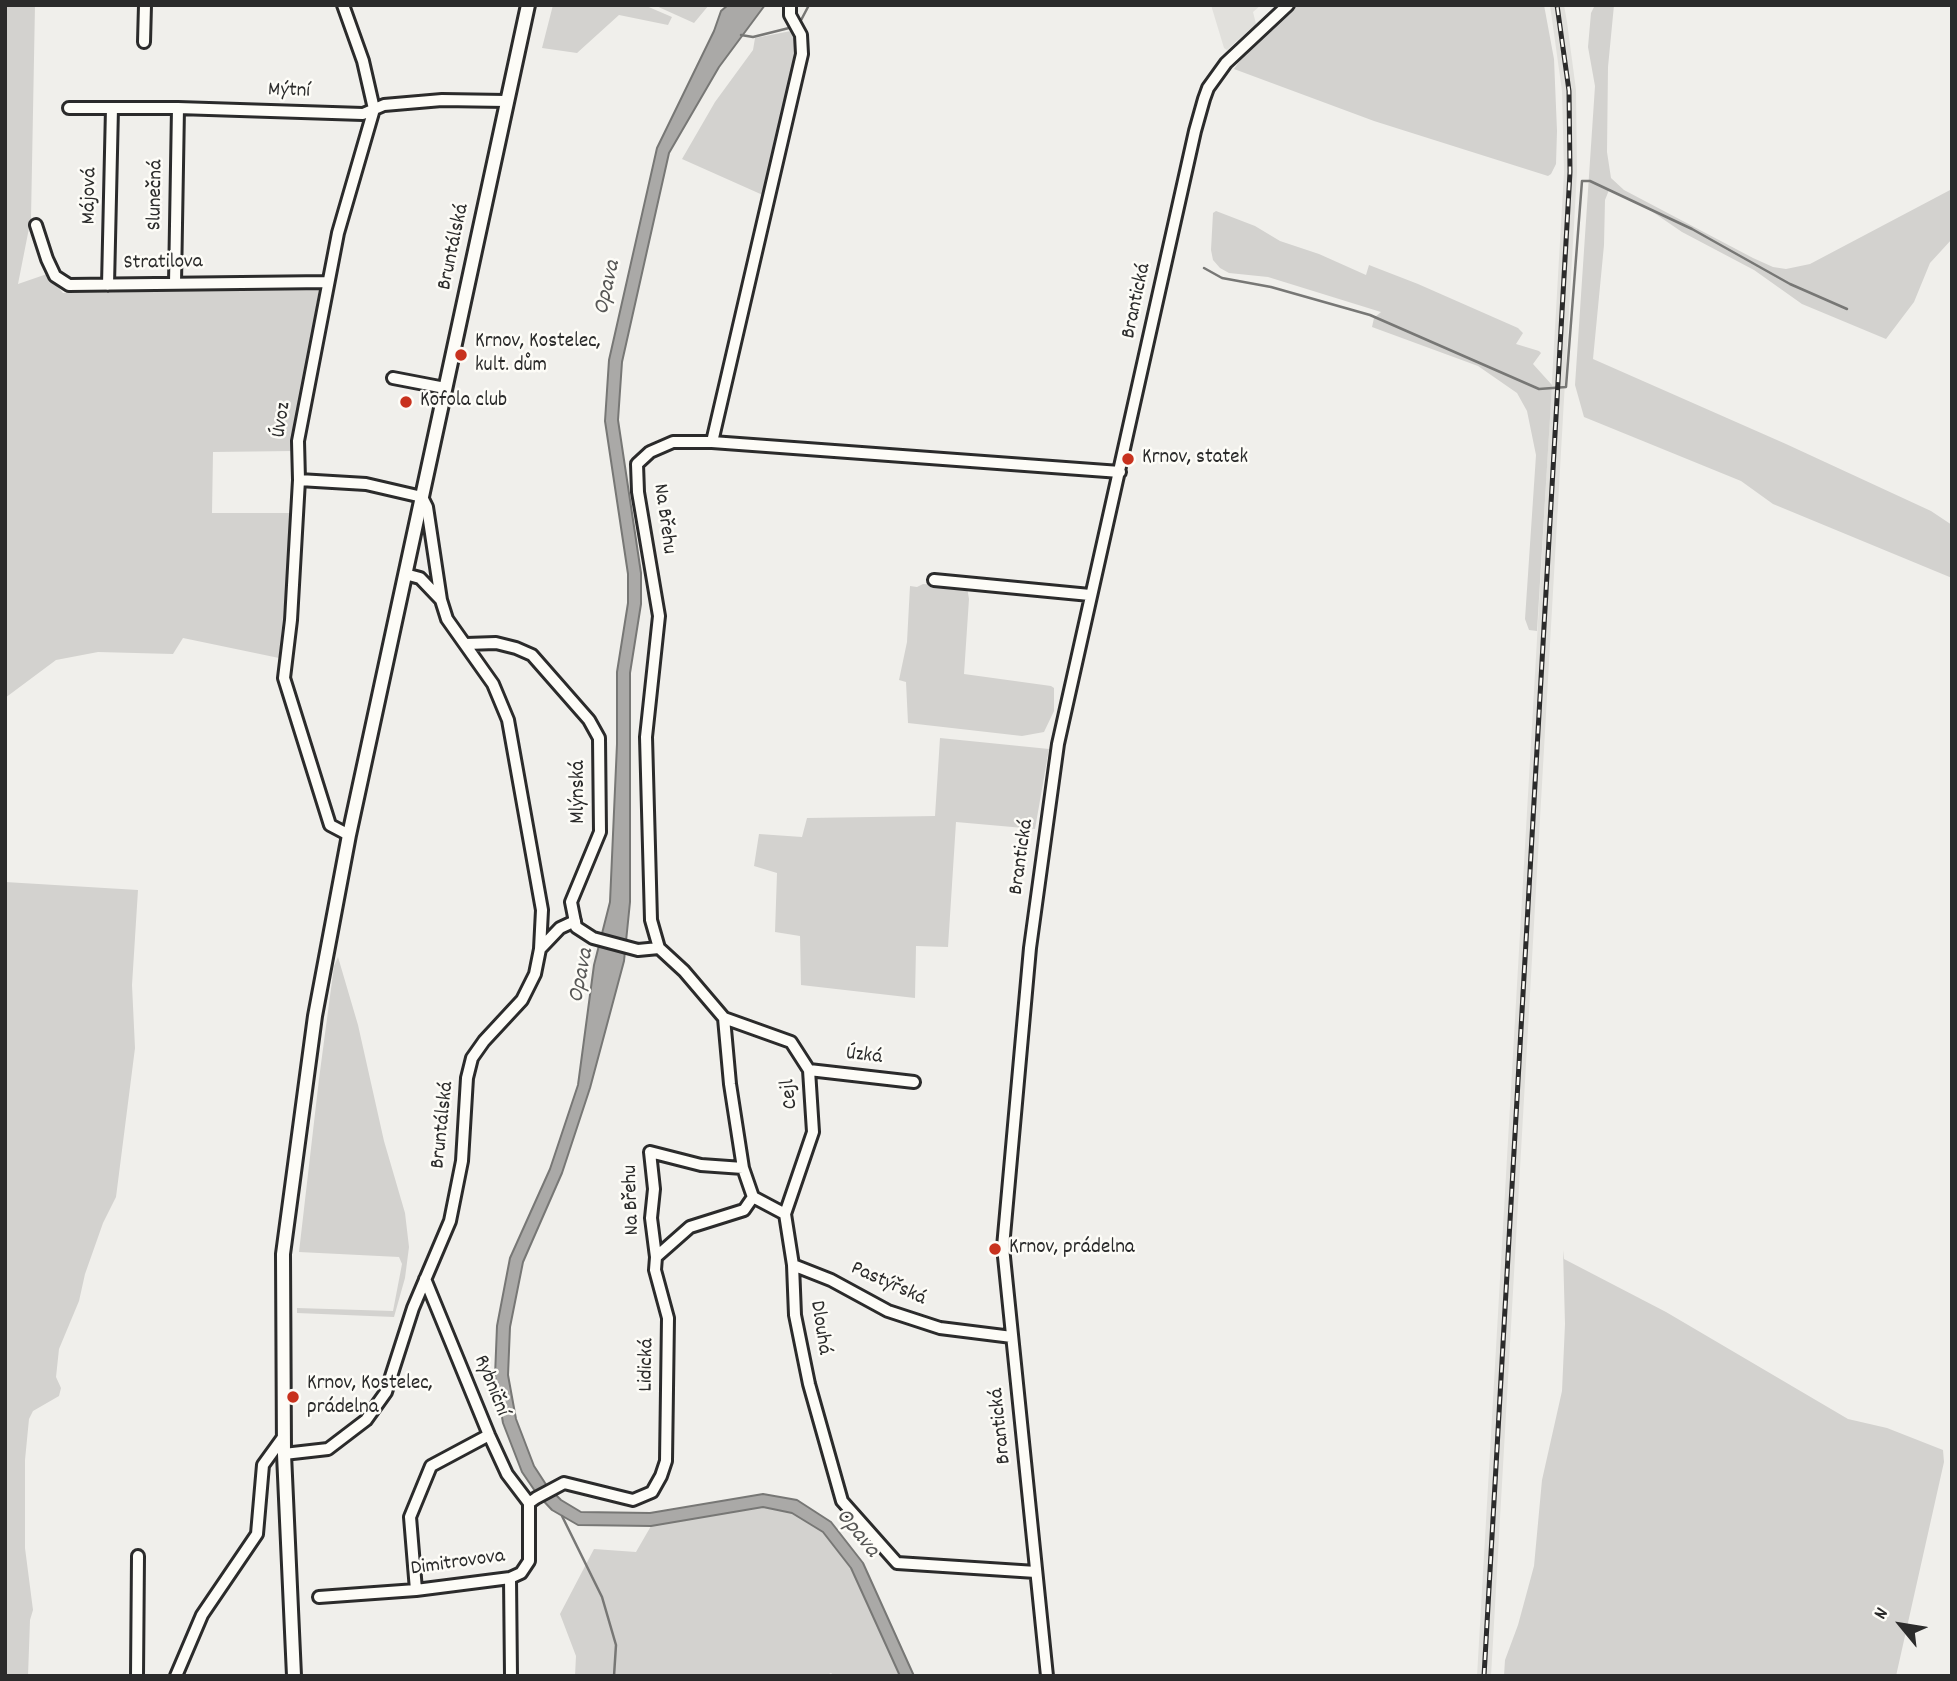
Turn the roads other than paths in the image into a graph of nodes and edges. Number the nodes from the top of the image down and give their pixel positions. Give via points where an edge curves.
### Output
1 (145, 5) edge
2 (343, 5) edge
3 (528, 5) edge
4 (790, 5) edge
5 (1288, 5) edge
6 (144, 42) dead end
7 (506, 101) junction
8 (69, 108) dead end
9 (112, 108) junction
10 (178, 108) junction
11 (374, 109) junction
12 (36, 225) dead end
13 (328, 282) junction
14 (175, 283) junction
15 (108, 285) junction
16 (393, 378) dead end
17 (446, 388) junction
18 (712, 442) junction
19 (1120, 472) junction
20 (299, 481) junction
21 (422, 496) junction
22 (405, 574) junction
23 (934, 580) dead end
24 (1090, 595) junction
25 (441, 600) junction
26 (466, 644) junction
27 (349, 835) junction
28 (575, 921) junction
29 (659, 948) junction
30 (541, 949) junction
31 (724, 1018) junction
32 (809, 1070) junction
33 (914, 1083) dead end
34 (743, 1168) junction
35 (753, 1197) junction
36 (785, 1214) junction
37 (656, 1257) junction
38 (793, 1265) junction
39 (425, 1279) junction
40 (1012, 1337) junction
41 (489, 1435) junction
42 (284, 1436) junction
43 (284, 1454) junction
44 (532, 1501) junction
45 (138, 1556) dead end
46 (1036, 1572) junction
47 (510, 1578) junction
48 (416, 1590) junction
49 (319, 1597) dead end
50 (137, 1676) edge
51 (176, 1676) edge
52 (294, 1676) edge
53 (511, 1676) edge
54 (1048, 1676) edge

1 - 6 street
2 - 11 street, Úvoz
3 - 7 main road, Bruntálská
4 - 18 street via 802,54
5 - 19 street, Brantická via 1222,67 1209,88 1195,131
7 - 11 street, Mýtní via 442,100
7 - 17 main road, Bruntálská
8 - 9 street, Mýtní
9 - 10 street, Mýtní
9 - 15 street, Májová
10 - 11 street, Mýtní via 363,114
10 - 14 street, Slunečná
11 - 13 street, Úvoz
12 - 15 street, Stratilova via 47,259 62,282
13 - 14 street, Stratilova
13 - 20 street, Úvoz via 298,441
14 - 15 street, Stratilova
16 - 17 street
17 - 21 main road, Bruntálská
18 - 19 street
18 - 29 street, Na Břehu via 673,442 637,464 659,616 646,737 651,920
19 - 24 street, Brantická
20 - 21 street via 366,484
20 - 27 street, Úvoz via 284,678 330,825
21 - 22 main road, Bruntálská
21 - 25 street, Bruntálská
22 - 25 street, Bruntálská via 420,578
22 - 27 main road, Bruntálská
23 - 24 street
24 - 40 street, Brantická via 1058,744 1030,948 1003,1247
25 - 26 street, Bruntálská via 447,619
26 - 28 street, Mlýnská via 496,643 533,655 599,738 600,832 571,902
26 - 30 street, Bruntálská via 493,684 508,720 542,909
27 - 42 main road, Bruntálská via 315,1016 283,1254
28 - 29 street via 576,927 593,938 638,950
28 - 30 street via 560,928
29 - 31 street
30 - 39 street, Bruntálská via 522,1000 472,1058 462,1161 450,1222
31 - 32 street, Cejl via 792,1042
31 - 34 street
32 - 33 street, Úzká
32 - 36 street, Cejl via 813,1132
34 - 35 street
34 - 37 street, Na Břehu via 701,1165 650,1152
35 - 36 street
35 - 37 street via 744,1210 690,1227
36 - 38 street, Dlouhá
37 - 44 street, Lidická via 668,1318 662,1476 652,1492 633,1500 564,1483
38 - 40 street, Pastýřská via 888,1311 940,1328
38 - 46 street, Dlouhá via 795,1315 842,1501 897,1563
39 - 41 street, Rybniční
39 - 43 street, Bruntálská via 386,1392 366,1420 328,1449
40 - 46 street, Brantická
41 - 44 street, Rybniční via 507,1474
41 - 48 street via 430,1466 410,1517
42 - 43 main road, Bruntálská
42 - 51 street via 263,1465 257,1534 202,1615
43 - 52 main road, Bruntálská
44 - 47 street, Dimitrovova via 529,1561 522,1573
45 - 50 street
46 - 54 street, Brantická
47 - 48 street, Dimitrovova
47 - 53 street
48 - 49 street, Dimitrovova

